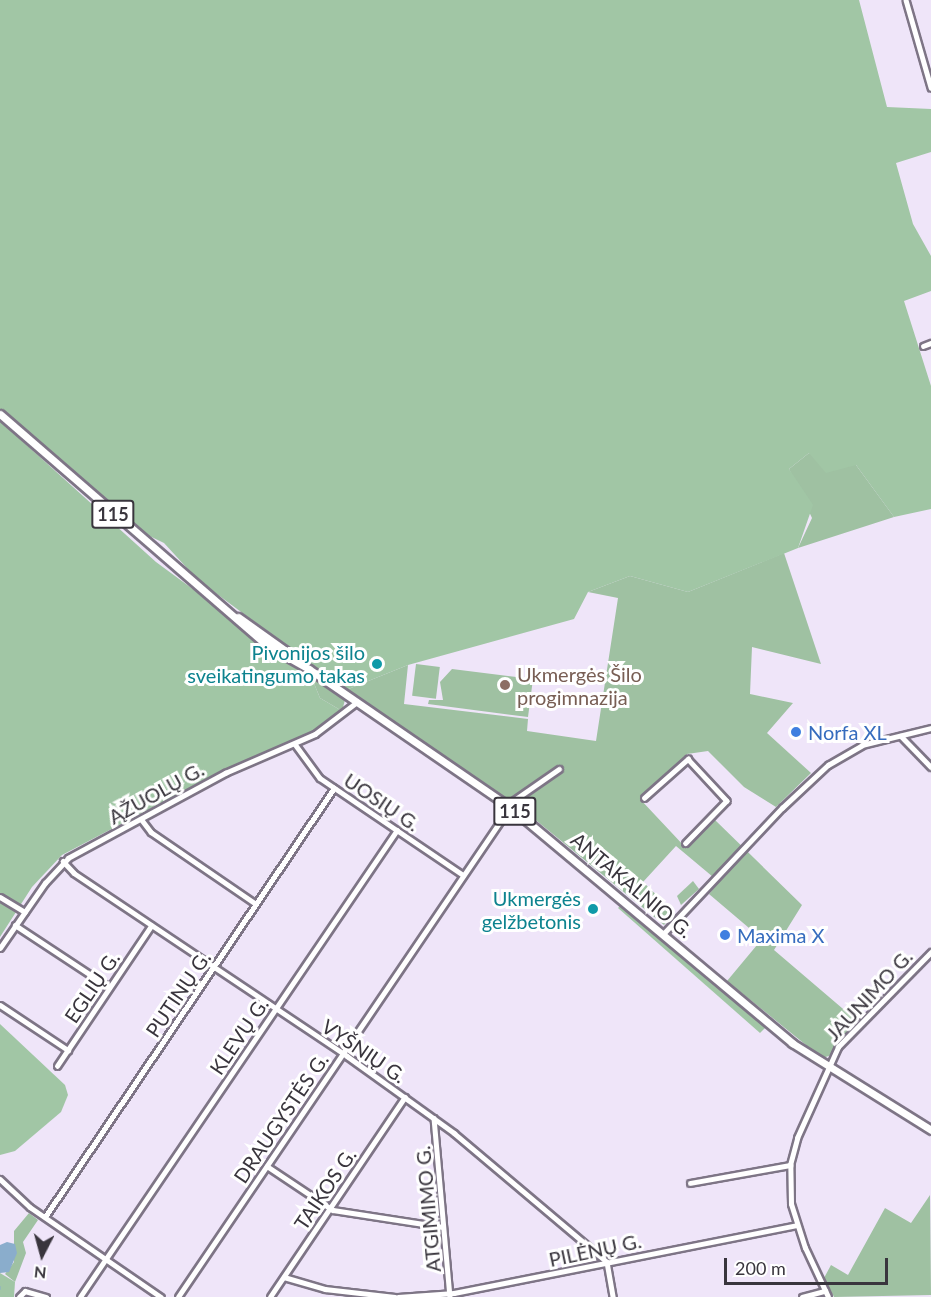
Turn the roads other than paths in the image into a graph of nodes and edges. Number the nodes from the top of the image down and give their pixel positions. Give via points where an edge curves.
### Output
1 (906, 0) edge
2 (931, 87) edge
3 (931, 343) edge
4 (923, 346) dead end
5 (0, 414) edge
6 (357, 702) junction
7 (931, 728) edge
8 (901, 736) junction
9 (295, 744) junction
10 (931, 767) edge
11 (559, 769) dead end
12 (334, 788) junction
13 (644, 798) dead end
14 (509, 806) junction
15 (142, 820) junction
16 (397, 830) junction
17 (686, 843) dead end
18 (63, 861) junction
19 (463, 875) junction
20 (0, 897) edge
21 (256, 904) junction
22 (25, 912) junction
23 (15, 925) junction
24 (151, 926) junction
25 (664, 933) junction
26 (0, 948) edge
27 (931, 952) edge
28 (214, 967) junction
29 (109, 987) junction
30 (0, 1005) edge
31 (275, 1010) junction
32 (68, 1050) junction
33 (343, 1053) junction
34 (57, 1066) dead end
35 (827, 1068) junction
36 (405, 1097) junction
37 (434, 1118) junction
38 (931, 1130) edge
39 (790, 1165) junction
40 (267, 1166) junction
41 (0, 1179) edge
42 (690, 1183) dead end
43 (330, 1209) junction
44 (45, 1216) junction
45 (796, 1225) junction
46 (443, 1227) junction
47 (107, 1260) junction
48 (607, 1262) junction
49 (284, 1277) junction
50 (825, 1291) junction
51 (450, 1295) edge
52 (20, 1297) edge
53 (46, 1297) edge
54 (80, 1297) edge
55 (161, 1297) edge
56 (178, 1297) edge
57 (270, 1297) edge
58 (397, 1297) edge
59 (613, 1297) edge
60 (802, 1297) edge
61 (828, 1297) edge

1 - 2 street
3 - 4 street
5 - 6 main road, ANTAKALNIO G. / 115 via 268,646
6 - 9 street, ĄŽUOLŲ G. via 324,729
6 - 14 main road, ANTAKALNIO G. / 115
7 - 8 street
8 - 10 street
8 - 25 street via 862,745 817,774
9 - 12 street, UOSIŲ G. via 313,772
9 - 15 street, ĄŽUOLŲ G. via 225,773
11 - 14 street
12 - 16 street, UOSIŲ G.
12 - 21 street, PUTINŲ G.
13 - 17 street via 688,759 727,801
14 - 19 street, DRAUGYSTĖS G.
14 - 25 main road, ANTAKALNIO G. / 115
15 - 18 street, ĄŽUOLŲ G.
15 - 21 street via 151,832
16 - 19 street, UOSIŲ G.
16 - 31 street, KLEVŲ G.
18 - 22 street, ĄŽUOLŲ G.
18 - 24 street, VYŠNIŲ G. via 74,873
19 - 33 street, DRAUGYSTĖS G.
20 - 22 street
21 - 28 street, PUTINŲ G.
22 - 23 street, ĄŽUOLŲ G.
23 - 26 street, ĄŽUOLŲ G.
23 - 29 street
24 - 28 street, VYŠNIŲ G.
24 - 29 street, EGLIŲ G.
25 - 35 main road, ANTAKALNIO G. / 115 via 788,1040
27 - 35 street, JAUNIMO G. via 847,1037
28 - 31 street, VYŠNIŲ G.
28 - 44 street, PUTINŲ G.
29 - 32 street, EGLIŲ G.
30 - 32 street
31 - 33 street, VYŠNIŲ G.
31 - 47 street, KLEVŲ G.
32 - 34 street, EGLIŲ G.
33 - 36 street, VYŠNIŲ G.
33 - 40 street, DRAUGYSTĖS G.
35 - 38 main road, ANTAKALNIO G. / 115
35 - 39 street, JAUNIMO G. via 802,1123
36 - 37 street, VYŠNIŲ G.
36 - 43 street, TAIKOS G.
37 - 46 street, ATGIMIMO G.
37 - 48 street, VYŠNIŲ G.
39 - 42 street
39 - 45 street, JAUNIMO G.
40 - 43 street
40 - 56 street, DRAUGYSTĖS G.
41 - 44 street
43 - 46 street
43 - 49 street, TAIKOS G.
44 - 47 street
45 - 48 street, PILĖNŲ G.
45 - 50 street, JAUNIMO G.
46 - 51 street, ATGIMIMO G.
47 - 54 street, KLEVŲ G.
47 - 55 street
48 - 51 street, PILĖNŲ G.
48 - 59 street
49 - 57 street, TAIKOS G.
49 - 58 street, PILĖNŲ G. via 325,1289
50 - 60 street
50 - 61 street, JAUNIMO G.
51 - 58 street, PILĖNŲ G.
52 - 53 street via 25,1291

